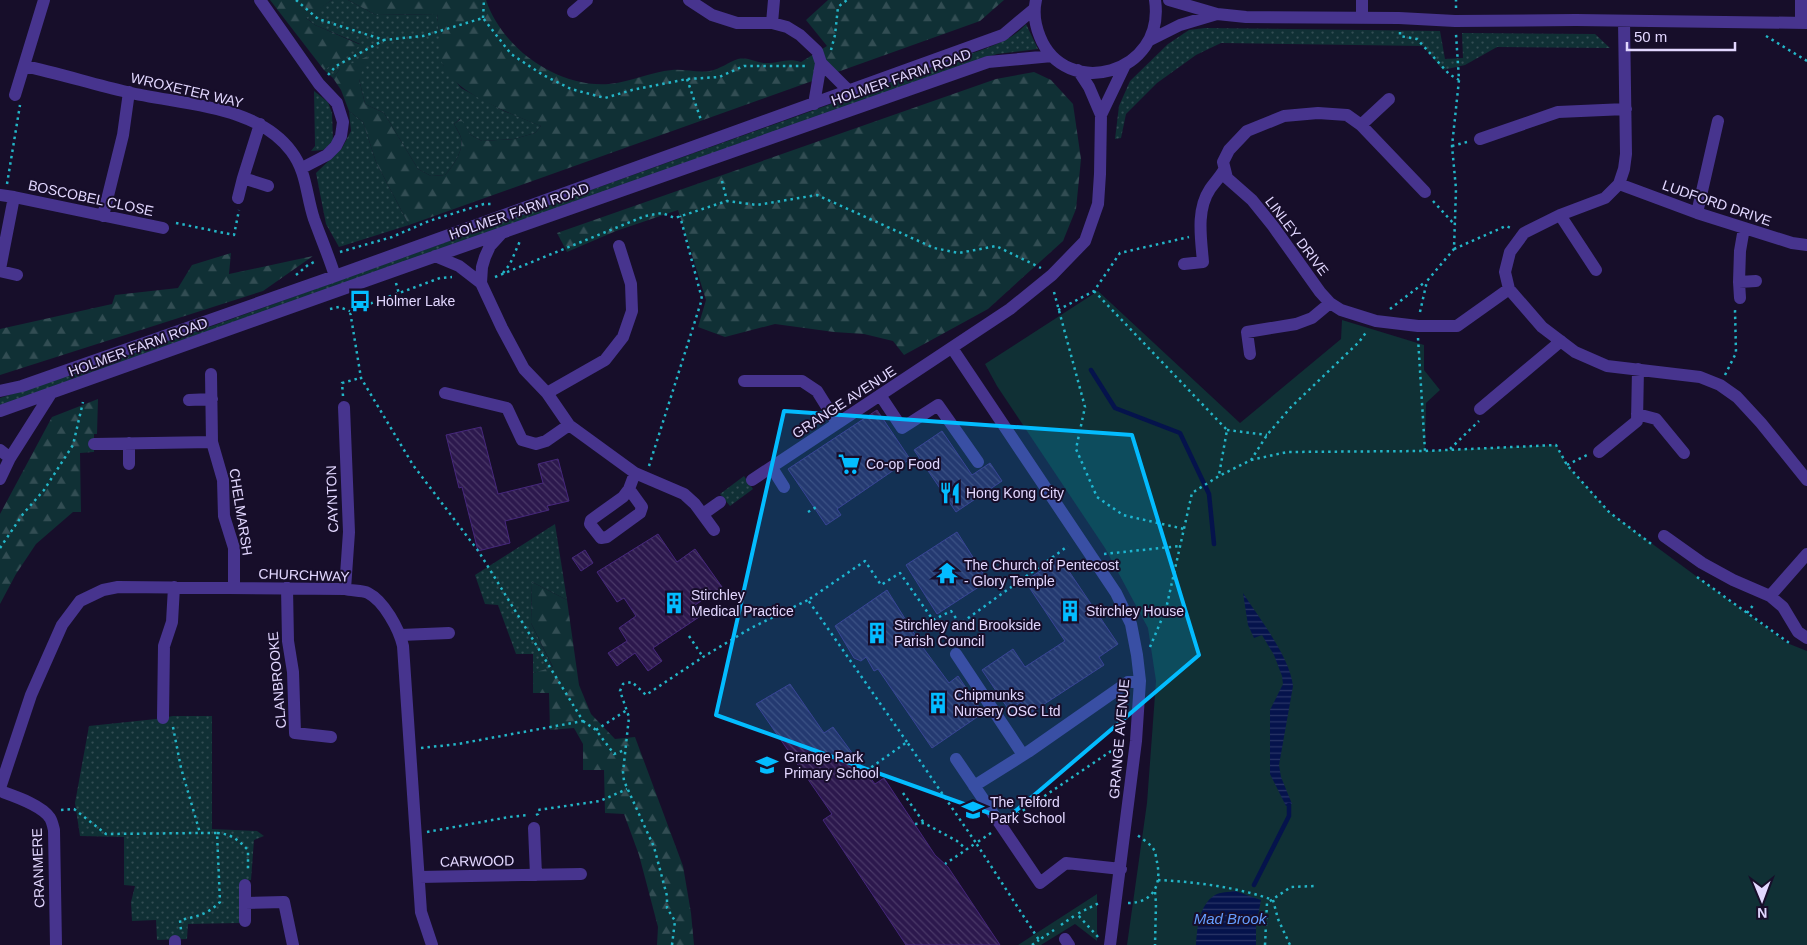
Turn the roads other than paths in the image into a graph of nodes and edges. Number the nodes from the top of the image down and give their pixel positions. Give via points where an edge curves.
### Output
1 (44, 0) edge
2 (260, 0) edge
3 (586, 0) edge
4 (689, 0) edge
5 (774, 0) edge
6 (1155, 0) edge
7 (1169, 0) edge
8 (1362, 0) edge
9 (1801, 0) edge
10 (1035, 5) edge
11 (573, 12) dead end
12 (1217, 14) junction
13 (1362, 17) junction
14 (1624, 21) junction
15 (772, 23) junction
16 (1804, 23) edge
17 (1150, 40) junction
18 (1052, 56) junction
19 (816, 64) junction
20 (1125, 65) junction
21 (24, 66) junction
22 (1078, 70) junction
23 (849, 91) junction
24 (129, 92) junction
25 (18, 98) road end
26 (1389, 99) dead end
27 (814, 104) junction
28 (1626, 109) junction
29 (1101, 115) junction
30 (1718, 121) dead end
31 (260, 124) junction
32 (1361, 125) junction
33 (1480, 139) dead end
34 (302, 168) junction
35 (1224, 170) junction
36 (243, 178) junction
37 (1619, 184) junction
38 (268, 186) dead end
39 (1425, 192) road end
40 (7, 193) edge
41 (239, 201) road end
42 (1697, 213) junction
43 (1560, 215) junction
44 (103, 216) junction
45 (167, 225) road end
46 (1744, 228) junction
47 (503, 232) junction
48 (1807, 245) edge
49 (619, 246) dead end
50 (435, 256) junction
51 (1184, 264) dead end
52 (0, 270) edge
53 (1596, 270) dead end
54 (17, 275) dead end
55 (335, 276) junction
56 (487, 280) junction
57 (1756, 281) dead end
58 (1740, 282) junction
59 (1509, 289) junction
60 (1740, 298) road end
61 (1330, 303) junction
62 (1561, 341) junction
63 (952, 348) junction
64 (1250, 354) dead end
65 (1638, 370) junction
66 (211, 374) dead end
67 (744, 381) dead end
68 (0, 391) edge
69 (446, 393) dead end
70 (547, 393) junction
71 (50, 394) junction
72 (880, 395) junction
73 (212, 399) junction
74 (189, 400) dead end
75 (344, 407) road end
76 (1480, 409) road end
77 (0, 412) edge
78 (1637, 414) junction
79 (838, 424) junction
80 (569, 425) junction
81 (212, 442) junction
82 (128, 443) junction
83 (94, 444) dead end
84 (1599, 452) road end
85 (1684, 453) dead end
86 (5, 454) edge
87 (978, 462) dead end
88 (130, 464) dead end
89 (772, 468) junction
90 (635, 473) junction
91 (0, 479) edge
92 (752, 480) dead end
93 (1807, 480) edge
94 (784, 488) dead end
95 (629, 489) dead end
96 (720, 502) dead end
97 (703, 514) junction
98 (714, 530) dead end
99 (1664, 536) dead end
100 (1807, 554) edge
101 (174, 587) junction
102 (234, 588) junction
103 (287, 588) junction
104 (345, 589) junction
105 (1770, 596) junction
106 (449, 633) dead end
107 (401, 635) junction
108 (1807, 638) edge
109 (956, 654) dead end
110 (1140, 681) junction
111 (163, 718) road end
112 (331, 737) dead end
113 (1023, 755) junction
114 (956, 759) dead end
115 (974, 786) junction
116 (0, 789) edge
117 (534, 828) dead end
118 (1121, 868) junction
119 (581, 874) dead end
120 (536, 875) junction
121 (419, 877) junction
122 (244, 885) road end
123 (245, 904) junction
124 (245, 922) dead end
125 (1106, 942) edge
126 (56, 945) edge
127 (293, 945) edge
128 (432, 945) edge

1 - 21 street
2 - 34 street via 319,84 338,103 343,122 336,146 327,155
3 - 11 street
4 - 15 street via 712,14 737,23
5 - 15 street
6 - 17 street via 1155,22
7 - 12 street
8 - 13 street
9 - 16 street
10 - 18 street via 1035,26
10 - 23 street, HOLMER FARM ROAD via 1003,35
12 - 13 street
12 - 17 street via 1180,25
13 - 14 street via 1456,21
14 - 16 street
14 - 28 street
15 - 19 street via 800,35 817,51
17 - 20 street
18 - 22 street
18 - 47 street, HOLMER FARM ROAD via 988,62
19 - 23 street
19 - 27 street
20 - 22 street via 1094,73
20 - 29 street, GRANGE AVENUE
21 - 24 street, WROXETER WAY
21 - 25 street
22 - 29 street, GRANGE AVENUE
23 - 27 street, HOLMER FARM ROAD
24 - 31 street, WROXETER WAY via 225,111
24 - 44 street via 123,135
26 - 32 street
27 - 55 street, HOLMER FARM ROAD
28 - 33 street via 1558,112
28 - 37 street via 1626,154
29 - 63 street, GRANGE AVENUE via 1098,204 1085,241 1052,281
30 - 42 street
31 - 34 street, WROXETER WAY via 277,135
31 - 36 street
32 - 35 street via 1347,115 1318,112 1284,116 1247,131 1228,150 1223,162
32 - 39 street
34 - 55 street, WROXETER WAY via 313,218
35 - 51 street via 1209,190 1202,208 1203,262
35 - 61 street, LINLEY DRIVE via 1227,178 1252,200 1273,226
36 - 38 street
36 - 41 street
37 - 42 street, LUDFORD DRIVE
37 - 43 street via 1605,198
40 - 44 street, BOSCOBEL CLOSE
40 - 52 street, BOSCOBEL CLOSE
42 - 46 street, LUDFORD DRIVE
43 - 53 street
43 - 59 street via 1524,233 1510,252 1505,272
44 - 45 street, BOSCOBEL CLOSE
46 - 48 street, LUDFORD DRIVE
46 - 58 street
47 - 50 street, HOLMER FARM ROAD
47 - 56 street via 485,256 482,267
49 - 70 street via 631,284 632,311 623,337 604,360
50 - 56 street
50 - 71 street, HOLMER FARM ROAD
52 - 54 street, BOSCOBEL CLOSE
55 - 68 street, HOLMER FARM ROAD
56 - 70 street via 502,328 524,368
57 - 58 street
58 - 60 street
59 - 61 street, LINLEY DRIVE via 1457,326 1376,321 1341,310
59 - 62 street via 1542,327
61 - 64 street via 1312,318 1296,324 1247,332
62 - 65 street via 1575,352 1607,366
62 - 76 street
63 - 72 street, GRANGE AVENUE
63 - 110 street, GRANGE AVENUE via 1116,593 1131,624
65 - 78 street
65 - 93 street via 1700,377 1720,385 1755,416
66 - 73 street, CHELMARSH
67 - 79 street via 802,381 817,391
69 - 80 street via 507,408 522,440 536,444
70 - 80 street
71 - 77 street, HOLMER FARM ROAD
71 - 86 street
72 - 79 street, GRANGE AVENUE
72 - 87 street via 902,428 938,405
73 - 74 street
73 - 81 street, CHELMARSH
75 - 104 street, CAYNTON via 349,532
78 - 84 street via 1637,421
78 - 85 street via 1656,418
79 - 89 street, GRANGE AVENUE
80 - 90 street
81 - 82 street
81 - 102 street, CHELMARSH via 223,480 224,516 234,548
82 - 83 street
82 - 88 street
86 - 91 street
89 - 92 street, GRANGE AVENUE
89 - 94 street
90 - 95 street
90 - 97 street via 684,494
96 - 97 street
97 - 98 street
99 - 105 street via 1702,563
100 - 105 street
101 - 102 street, CHURCHWAY
101 - 111 street via 172,622 164,646
101 - 116 street, CHURCHWAY via 118,587 80,601 62,625 38,679
102 - 103 street, CHURCHWAY
103 - 104 street, CHURCHWAY
103 - 112 street, CLANBROOKE via 295,733
104 - 107 street, CHURCHWAY via 369,594 388,611
105 - 108 street via 1783,607 1798,632
106 - 107 street
107 - 121 street, CHURCHWAY
109 - 113 street via 972,669
110 - 113 street via 1128,682
110 - 118 street, GRANGE AVENUE
113 - 115 street
114 - 115 street
115 - 118 street via 1040,883 1066,863
116 - 126 street, CRANMERE via 30,803 51,818 54,830
117 - 120 street
118 - 125 street, GRANGE AVENUE
119 - 120 street, CARWOOD
120 - 121 street, CARWOOD
121 - 128 street, CHURCHWAY via 421,912
122 - 123 street
123 - 124 street
123 - 127 street via 284,902

